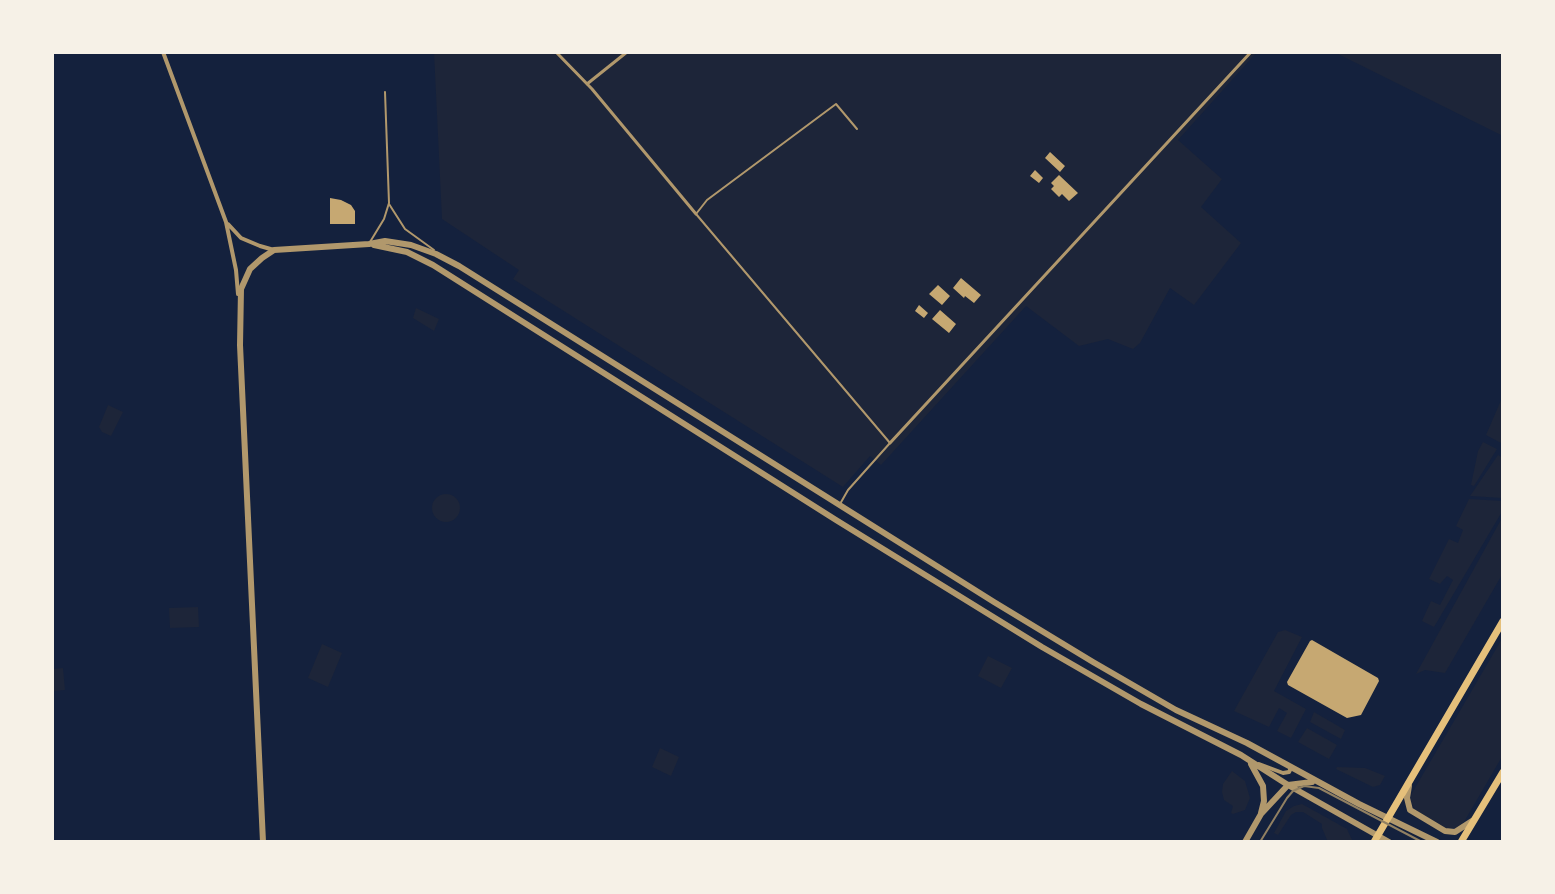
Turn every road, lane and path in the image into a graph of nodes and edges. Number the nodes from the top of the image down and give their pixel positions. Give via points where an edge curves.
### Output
1 (163, 52) edge
2 (556, 52) edge
3 (627, 52) edge
4 (1251, 52) edge
5 (587, 84) junction
6 (385, 92) dead end
7 (857, 129) dead end
8 (389, 203) junction
9 (696, 214) junction
10 (226, 222) junction
11 (369, 244) junction
12 (274, 250) junction
13 (459, 266) junction
14 (497, 290) junction
15 (490, 302) junction
16 (239, 305) junction
17 (890, 443) junction
18 (839, 505) junction
19 (994, 602) junction
20 (987, 614) junction
21 (1503, 621) edge
22 (1246, 758) junction
23 (1291, 767) junction
24 (1503, 772) edge
25 (1412, 779) junction
26 (1320, 783) junction
27 (1288, 785) junction
28 (1261, 814) junction
29 (1477, 816) junction
30 (1389, 818) junction
31 (1376, 839) edge
32 (263, 842) edge
33 (1245, 842) edge
34 (1389, 842) edge
35 (1437, 842) edge
36 (1461, 842) edge

1 - 10 street
2 - 5 street
3 - 5 street
4 - 17 street
5 - 9 street
6 - 8 lane
7 - 9 lane via 836,104 707,200
8 - 11 lane
8 - 13 lane via 405,229
9 - 17 lane
10 - 12 street via 241,238
10 - 16 street
11 - 12 street
11 - 13 street via 411,245
11 - 15 street via 420,258
12 - 16 street via 250,269
13 - 14 street
14 - 15 street via 487,294
14 - 18 street
15 - 20 street
16 - 32 street
17 - 18 lane
18 - 19 street
19 - 20 street
19 - 23 street via 1176,710
20 - 22 street via 1127,697
21 - 25 main road
22 - 23 street via 1283,773
22 - 27 street
22 - 28 street via 1263,786
23 - 26 street
24 - 29 main road
25 - 29 street via 1408,804 1413,813 1455,832
25 - 30 main road
26 - 27 street
26 - 30 street
27 - 28 street
27 - 31 street
28 - 33 street
29 - 36 main road
30 - 31 main road
30 - 35 street
31 - 34 street

